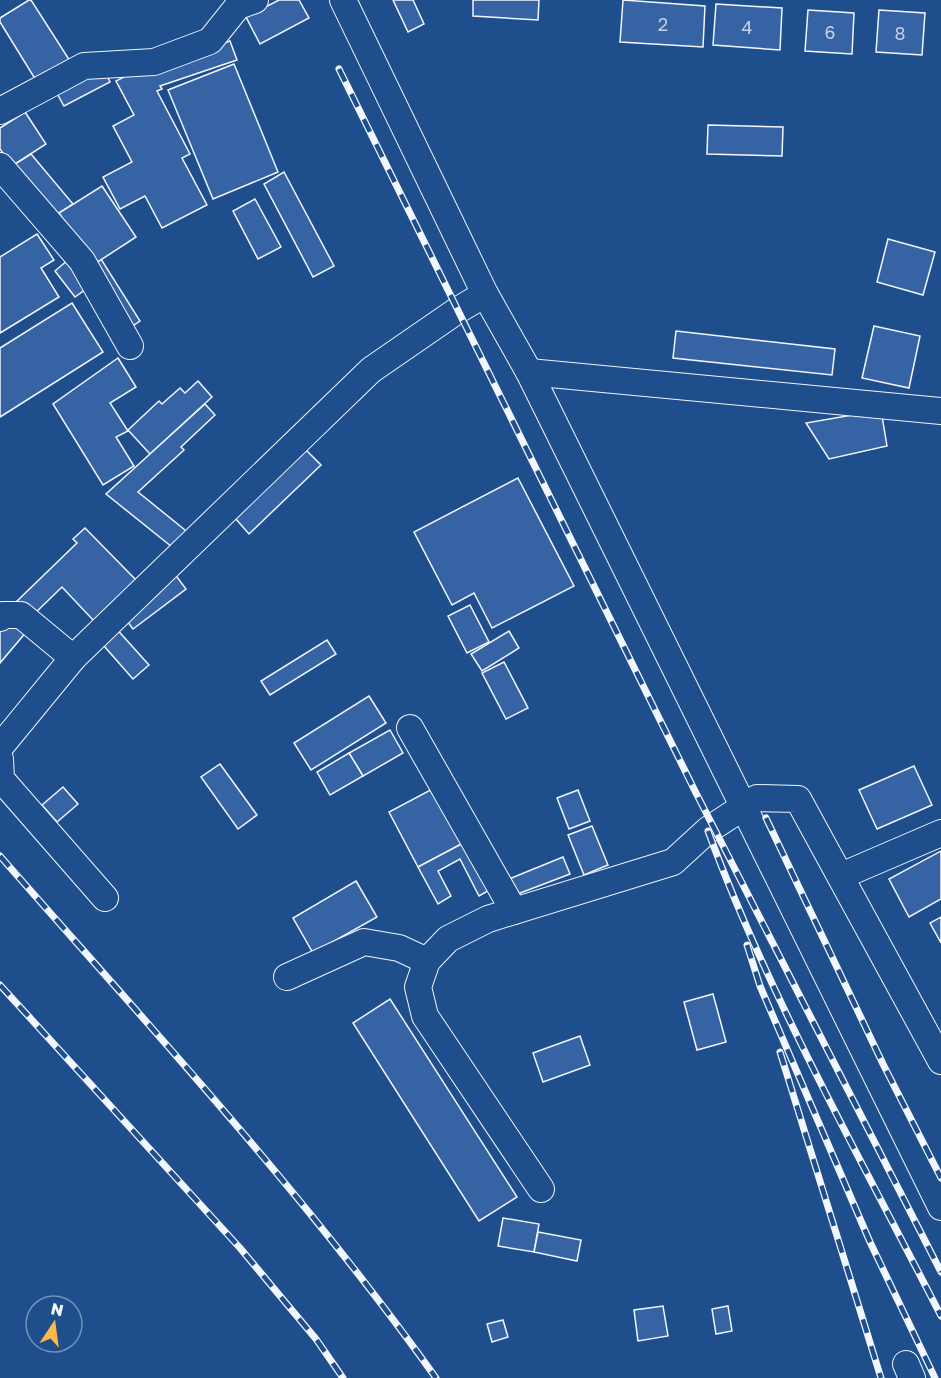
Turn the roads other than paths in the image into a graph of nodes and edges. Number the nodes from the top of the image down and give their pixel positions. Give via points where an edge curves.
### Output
1 (255, 0) edge
2 (343, 0) edge
3 (0, 111) edge
4 (0, 166) edge
5 (485, 294) junction
6 (130, 346) dead end
7 (529, 372) junction
8 (941, 411) edge
9 (0, 618) edge
10 (73, 657) junction
11 (410, 728) dead end
12 (0, 747) edge
13 (0, 759) edge
14 (742, 808) junction
15 (941, 833) edge
16 (841, 876) junction
17 (105, 898) dead end
18 (514, 911) junction
19 (427, 961) junction
20 (287, 977) dead end
21 (941, 1061) edge
22 (540, 1189) dead end
23 (941, 1207) edge

1 - 3 street via 238,6 210,40 154,62 84,66
2 - 5 street
4 - 6 street via 82,261
5 - 7 street
5 - 10 street via 371,370
7 - 8 street
7 - 14 street
9 - 10 street via 21,615
10 - 12 street
11 - 18 street
13 - 17 street via 1,779
14 - 16 street via 757,798 798,799
14 - 18 street via 708,830 673,862
14 - 23 street
15 - 16 street
16 - 21 street
18 - 19 street via 448,939
19 - 20 street via 399,948 364,942
19 - 22 street via 418,987 425,1016

